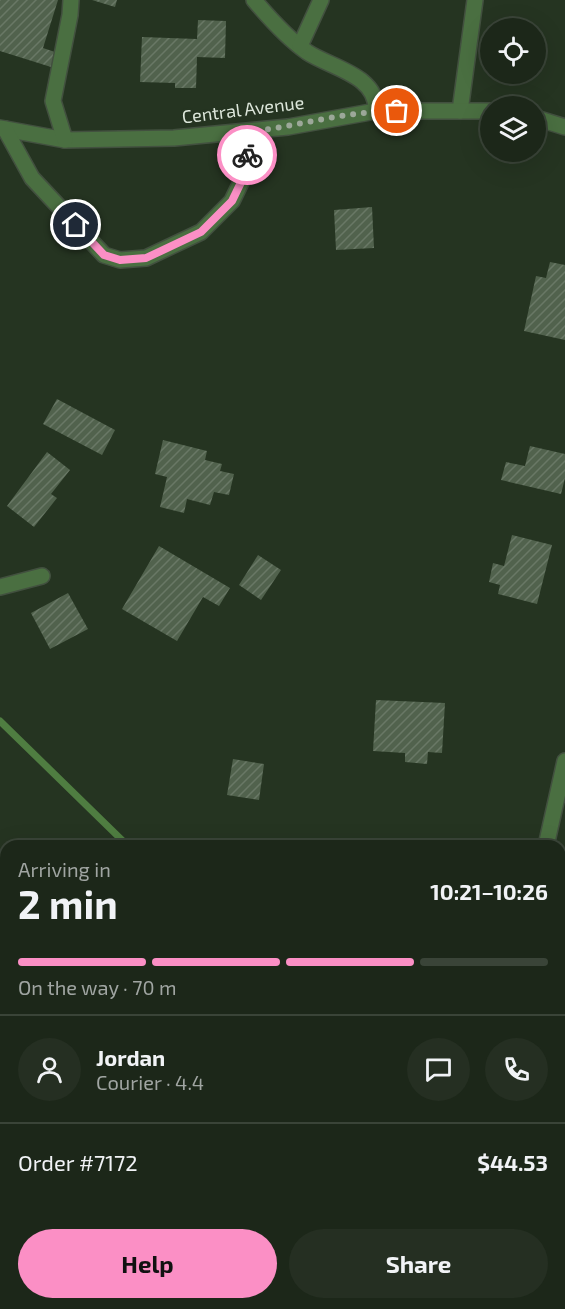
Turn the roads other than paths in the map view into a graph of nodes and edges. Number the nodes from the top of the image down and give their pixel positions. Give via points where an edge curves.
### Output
1 (71, 0) edge
2 (254, 0) edge
3 (321, 0) edge
4 (475, 0) edge
5 (300, 46) junction
6 (376, 111) junction
7 (460, 111) junction
8 (480, 111) edge
9 (546, 121) edge
10 (565, 127) edge
11 (2, 129) edge
12 (248, 132) junction
13 (64, 140) junction
14 (42, 576) dead end
15 (0, 587) edge
16 (565, 761) edge
17 (547, 840) edge

1 - 13 street via 53,101
2 - 5 street
3 - 5 street
4 - 7 street
5 - 6 street via 369,86 377,101
6 - 7 street, Central Avenue
6 - 12 street, Central Avenue
7 - 8 street, Central Avenue
9 - 10 street
11 - 12 street via 32,178 104,255 120,260 146,258 201,232 232,201 246,172
11 - 13 street, Central Avenue
12 - 13 street, Central Avenue
14 - 15 street
16 - 17 street

